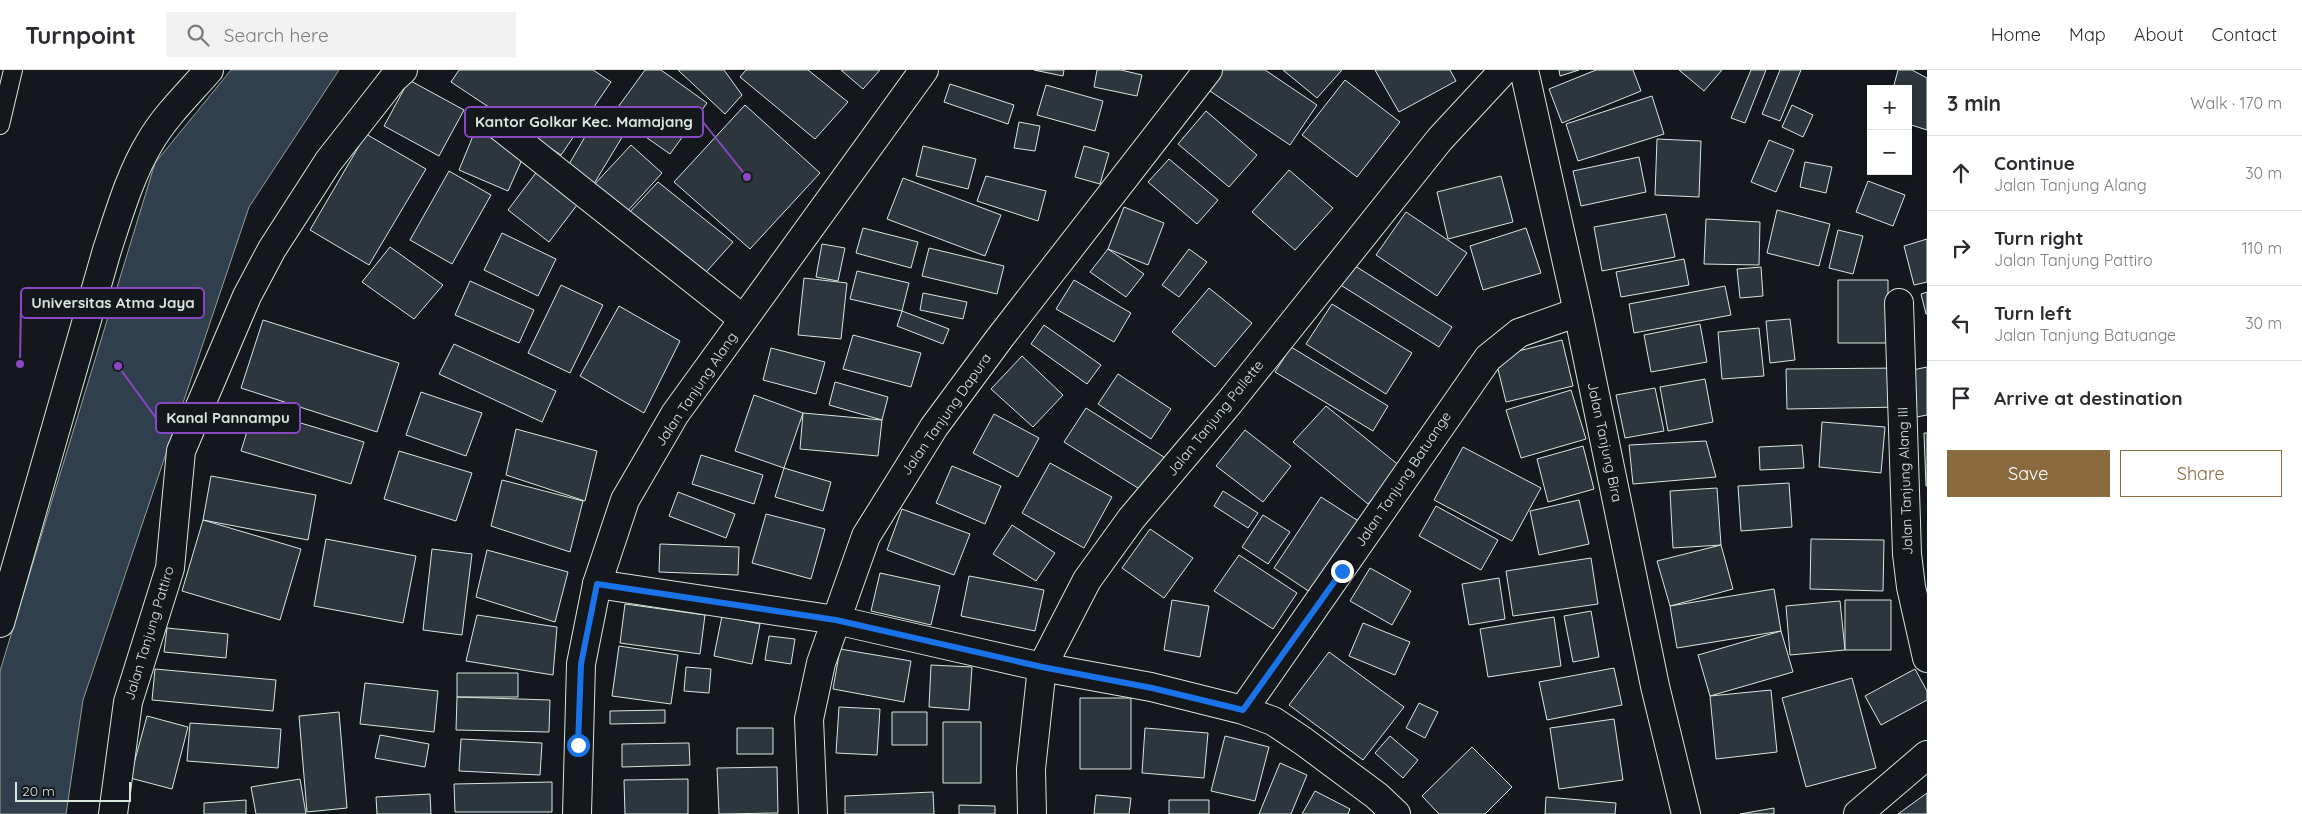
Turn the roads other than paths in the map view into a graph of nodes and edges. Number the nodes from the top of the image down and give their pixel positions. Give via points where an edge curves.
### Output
1 (13, 70) edge
2 (209, 70) edge
3 (403, 70) edge
4 (924, 70) edge
5 (1208, 70) edge
6 (1504, 70) edge
7 (1524, 70) edge
8 (497, 124) dead end
9 (0, 125) edge
10 (1899, 303) dead end
11 (1578, 312) junction
12 (743, 319) junction
13 (597, 584) junction
14 (836, 620) junction
15 (0, 623) edge
16 (1927, 658) edge
17 (1042, 667) junction
18 (1243, 710) junction
19 (1927, 754) edge
20 (113, 814) edge
21 (577, 814) edge
22 (813, 814) edge
23 (1032, 814) edge
24 (1396, 814) edge
25 (1686, 814) edge
26 (1858, 814) edge

1 - 9 lane
2 - 15 street via 150,142 124,200
3 - 20 street, Jalan Tanjung Pattiro via 328,162 272,249 247,296 181,451 170,568 128,702
4 - 12 street, Jalan Tanjung Alang
5 - 14 street, Jalan Tanjung Dapura via 934,428 866,536
6 - 17 street, Jalan Tanjung Pallette via 1440,139 1229,403 1131,519 1087,580
7 - 11 street, Jalan Tanjung Bira
8 - 12 street
10 - 16 street, Jalan Tanjung Alang III via 1907,554
11 - 18 street, Jalan Tanjung Batuange via 1519,333 1488,358
11 - 25 street, Jalan Tanjung Bira via 1655,686
12 - 13 street, Jalan Tanjung Alang via 675,414 625,500
13 - 14 street
13 - 21 street, Jalan Tanjung Alang via 581,664
14 - 17 street
14 - 22 street, Jalan Tanjung Dapura via 809,720
17 - 18 street
17 - 23 street, Jalan Tanjung Pallette via 1031,769
18 - 24 street via 1273,721 1303,741 1378,796
19 - 26 street

